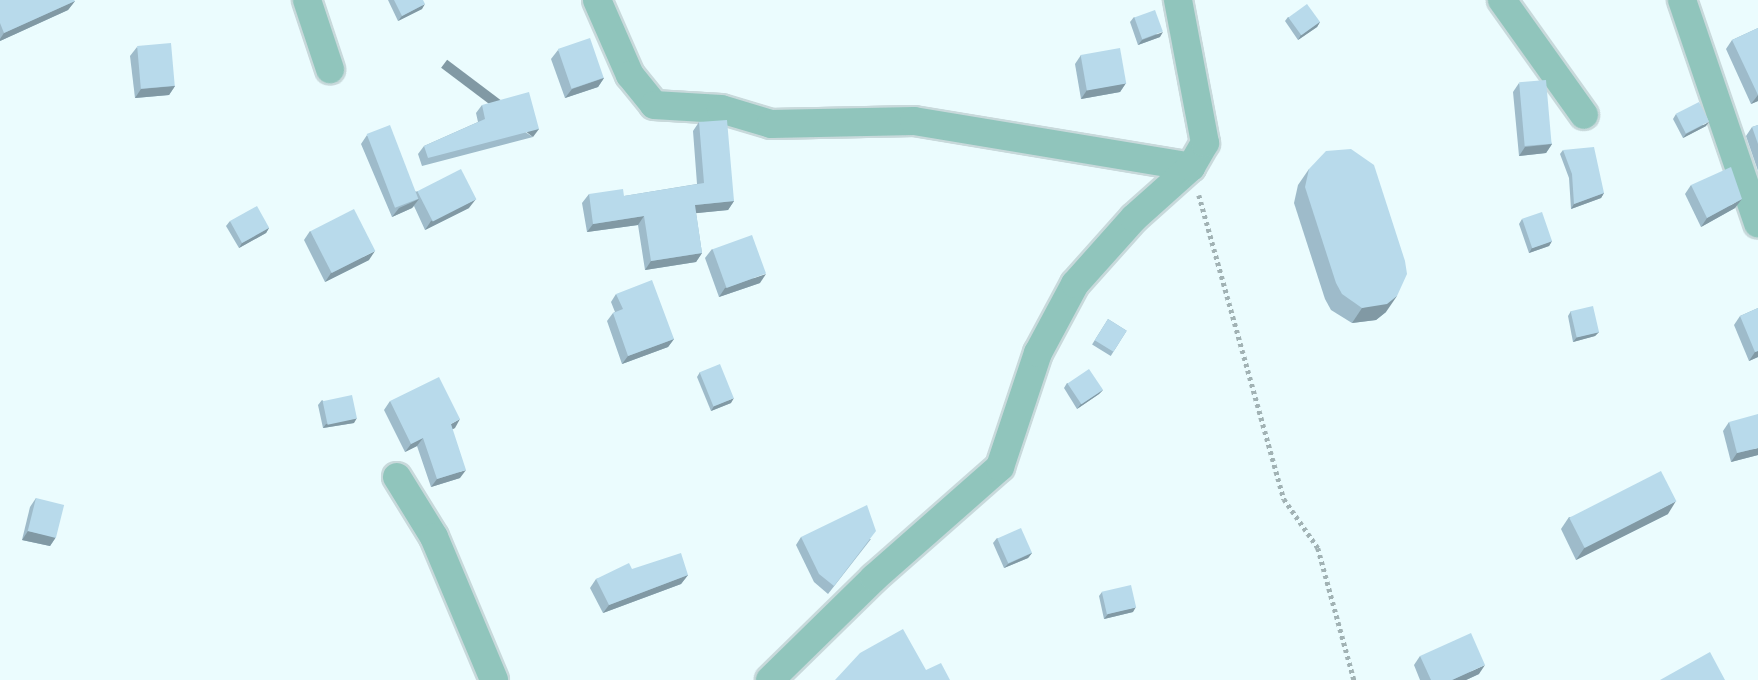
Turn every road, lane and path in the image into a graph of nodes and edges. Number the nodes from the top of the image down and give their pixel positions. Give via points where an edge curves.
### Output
1 (307, 0) edge
2 (597, 0) edge
3 (1178, 0) edge
4 (1502, 0) edge
5 (1682, 0) edge
6 (330, 69) dead end
7 (1584, 115) dead end
8 (1191, 167) junction
9 (1758, 223) edge
10 (397, 477) dead end
11 (494, 680) edge
12 (771, 680) edge
13 (1354, 680) edge

1 - 6 street
2 - 8 street via 630,75 654,105 721,109 771,124 914,121
3 - 8 street via 1205,143
4 - 7 street
5 - 9 street
8 - 12 street via 1134,218 1075,284 1038,353 1000,467 874,578
8 - 13 path via 1284,499 1318,548
10 - 11 street via 434,537

